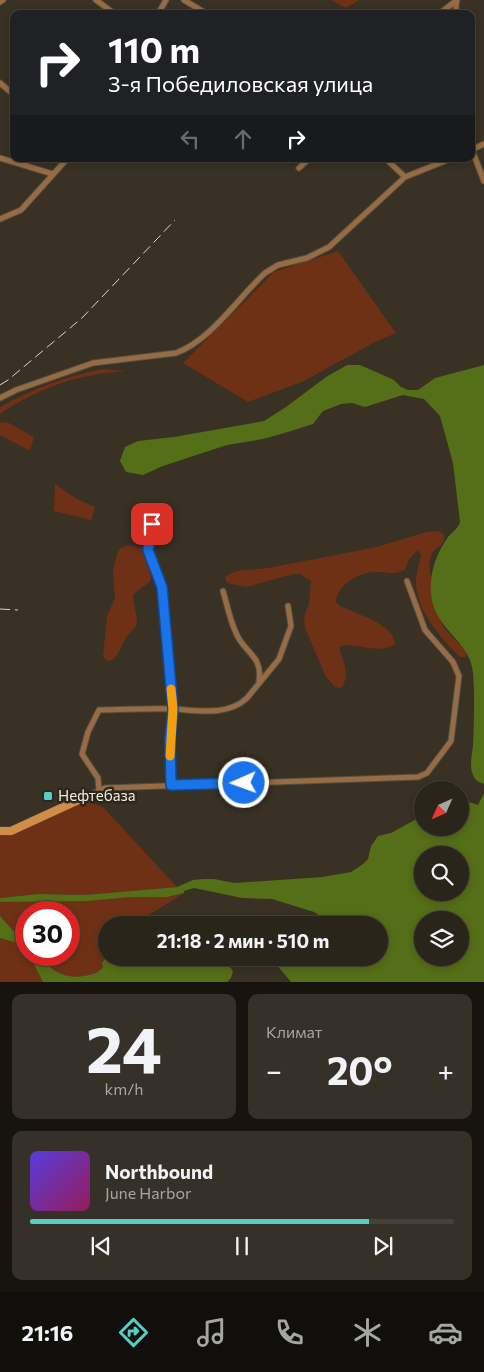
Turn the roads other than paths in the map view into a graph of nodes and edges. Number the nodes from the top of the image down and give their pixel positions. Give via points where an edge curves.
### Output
1 (3, 0) edge
2 (96, 0) edge
3 (184, 0) edge
4 (457, 0) edge
5 (0, 2) edge
6 (110, 10) edge
7 (200, 10) edge
8 (444, 10) edge
9 (0, 83) edge
10 (10, 91) edge
11 (475, 158) edge
12 (13, 162) edge
13 (64, 162) edge
14 (305, 162) edge
15 (389, 162) edge
16 (442, 162) edge
17 (299, 168) dead end
18 (53, 174) junction
19 (405, 177) junction
20 (484, 181) edge
21 (0, 219) edge
22 (0, 398) edge
23 (152, 524) dead end
24 (407, 581) dead end
25 (222, 591) dead end
26 (288, 606) dead end
27 (259, 682) junction
28 (173, 709) junction
29 (171, 785) junction
30 (99, 791) junction
31 (85, 797) joint
32 (0, 831) edge

1 - 5 street
2 - 6 street
3 - 7 street
4 - 8 street
9 - 10 street
11 - 20 street
12 - 18 street
13 - 18 street
14 - 17 street
15 - 19 street
16 - 19 street
18 - 21 street via 21,210
19 - 22 street via 329,247 307,258 278,265 266,273 204,337 187,349 93,363
23 - 28 street via 148,550 162,587
24 - 29 street via 425,630 453,662 459,676 451,741 427,773 418,777
25 - 27 street via 236,634 260,667
26 - 27 street via 291,626 282,651
27 - 28 street via 244,701 223,709 198,712
28 - 29 street
28 - 30 street via 99,710 82,754 98,778
29 - 30 street
30 - 31 street
31 - 32 street via 11,831

